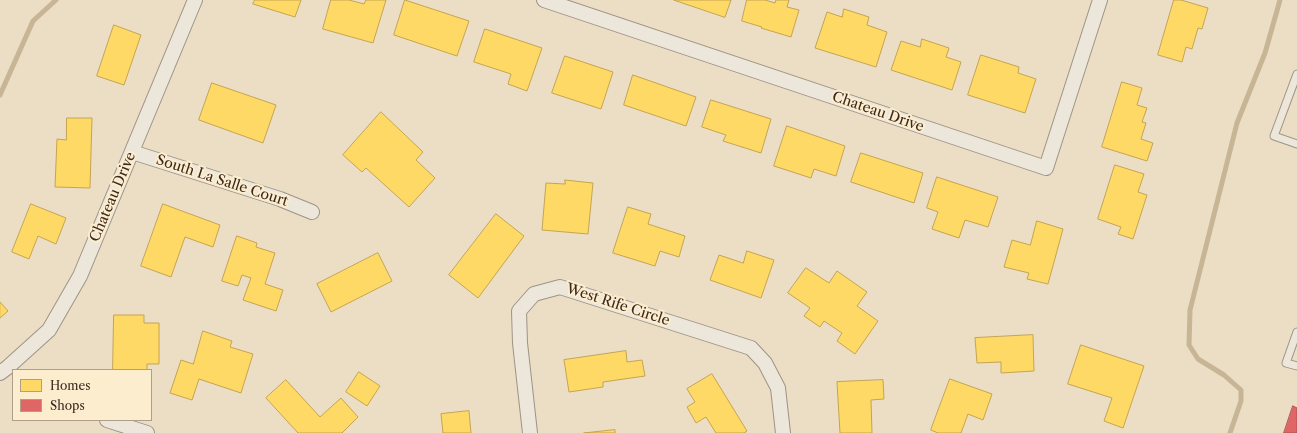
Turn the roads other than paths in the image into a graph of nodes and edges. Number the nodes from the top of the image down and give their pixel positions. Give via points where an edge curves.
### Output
1 (195, 0) edge
2 (544, 0) edge
3 (1100, 0) edge
4 (1297, 74) edge
5 (1297, 144) edge
6 (132, 152) junction
7 (312, 212) dead end
8 (1297, 332) edge
9 (1297, 366) edge
10 (7, 371) edge
11 (110, 421) edge
12 (147, 433) edge
13 (530, 433) edge
14 (783, 433) edge

1 - 6 street, Chateau Drive
2 - 3 street, Chateau Drive via 1046,168
4 - 5 lane via 1274,136
6 - 7 street, South La Salle Court via 280,199
6 - 10 street, Chateau Drive via 80,276 48,330
8 - 9 lane via 1286,363
11 - 12 street
13 - 14 street, West Rife Circle via 519,311 534,294 560,287 752,348 766,363 778,388

